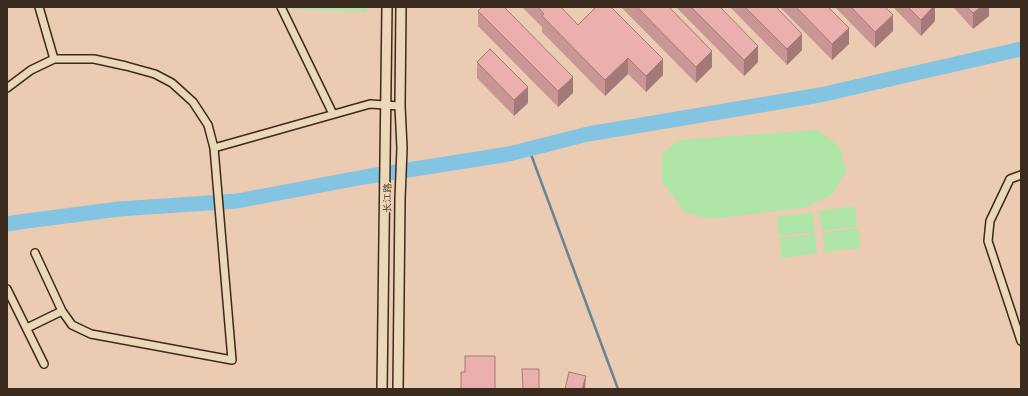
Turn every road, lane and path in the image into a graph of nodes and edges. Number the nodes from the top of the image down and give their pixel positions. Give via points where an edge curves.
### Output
1 (39, 7) edge
2 (281, 7) edge
3 (387, 7) edge
4 (401, 7) edge
5 (54, 59) junction
6 (7, 88) edge
7 (386, 105) junction
8 (400, 106) junction
9 (333, 114) junction
10 (214, 148) junction
11 (1021, 175) edge
12 (34, 252) dead end
13 (7, 289) edge
14 (62, 312) junction
15 (27, 328) junction
16 (1021, 341) edge
17 (44, 364) dead end
18 (398, 378) junction
19 (381, 389) edge
20 (398, 389) edge
21 (402, 389) edge

1 - 5 street
2 - 9 street
3 - 7 main road, 长江路
4 - 8 main road, 长江路
5 - 6 street via 31,70
5 - 10 street via 94,59 155,74 172,83 193,102 208,125
7 - 8 street
7 - 9 street via 370,104
7 - 19 main road, 长江路
8 - 18 main road, 长江路 via 402,148
9 - 10 street
10 - 14 street via 232,360 91,334 72,325
11 - 16 street via 1010,179 990,221 988,241
12 - 14 street
13 - 15 street
14 - 15 street
15 - 17 street
18 - 20 main road, 长江路
18 - 21 main road

